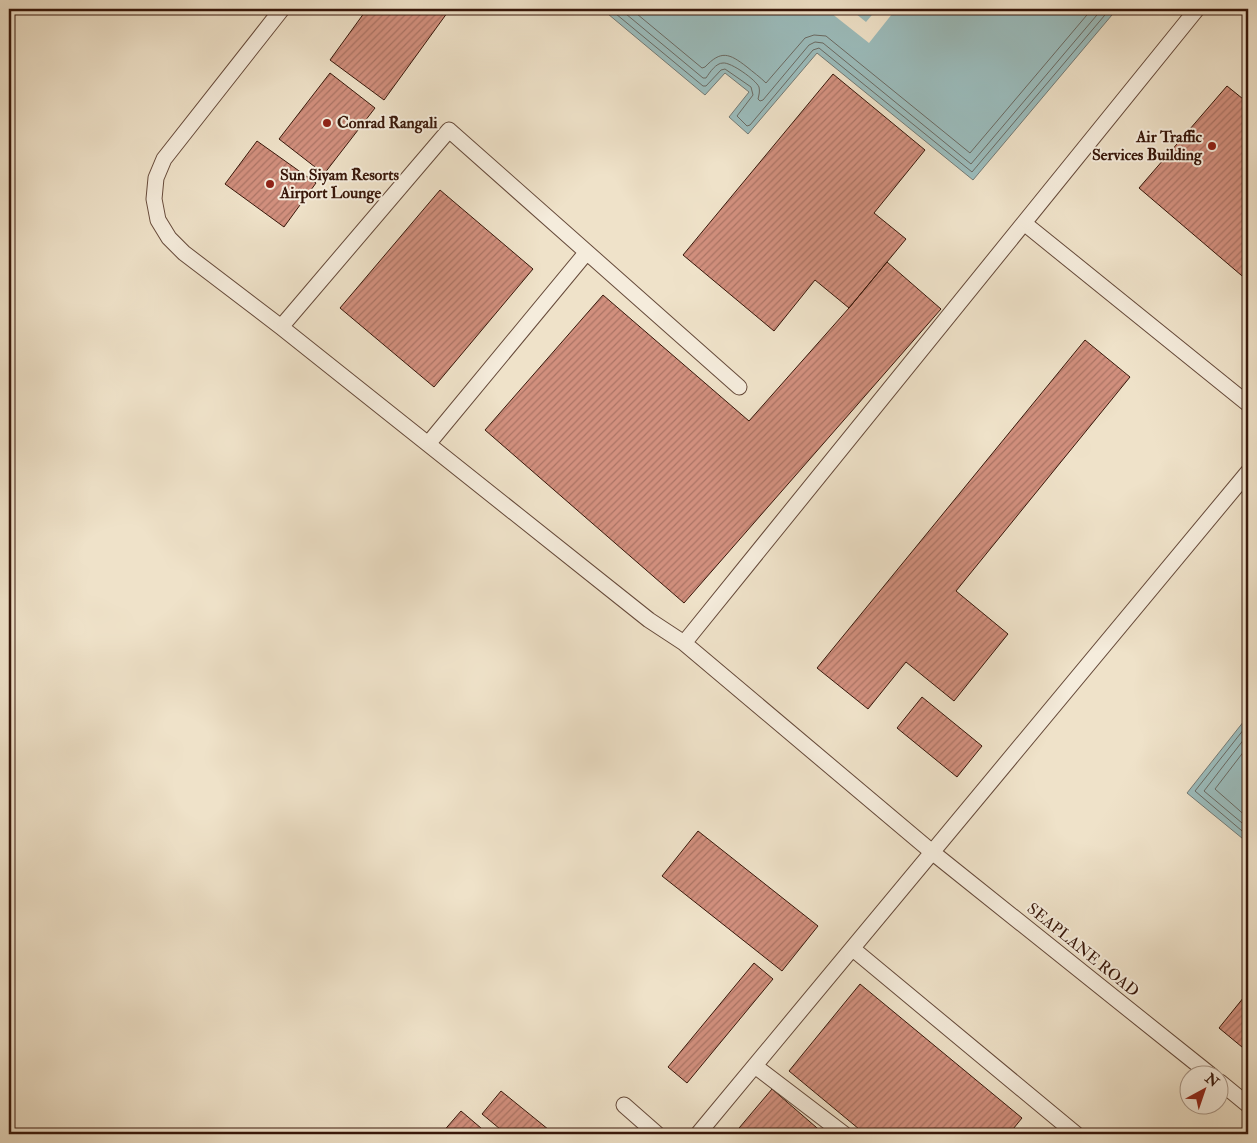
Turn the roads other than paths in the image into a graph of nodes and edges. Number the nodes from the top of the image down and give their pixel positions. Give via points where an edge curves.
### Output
1 (282, 9) edge
2 (1197, 9) edge
3 (1024, 223) junction
4 (586, 253) junction
5 (281, 327) junction
6 (739, 387) dead end
7 (1248, 404) edge
8 (428, 444) junction
9 (1248, 472) edge
10 (684, 643) junction
11 (932, 852) junction
12 (854, 949) junction
13 (756, 1066) junction
14 (1200, 1066) edge
15 (1230, 1090) edge
16 (1248, 1104) edge
17 (624, 1105) dead end
18 (657, 1134) edge
19 (698, 1134) edge
20 (844, 1134) edge
21 (1076, 1134) edge

1 - 5 lane, SEAPLANE ROAD via 164,159 156,178 154,199 158,220 169,238
2 - 3 lane
3 - 7 lane
3 - 10 lane
4 - 5 lane via 449,130
4 - 6 lane
4 - 8 lane
5 - 8 lane, SEAPLANE ROAD
8 - 10 lane, SEAPLANE ROAD via 649,620
9 - 11 lane
10 - 11 lane, SEAPLANE ROAD
11 - 12 lane
11 - 14 lane, SEAPLANE ROAD
12 - 13 lane
12 - 21 lane
13 - 19 lane
13 - 20 lane
15 - 16 lane
17 - 18 lane

